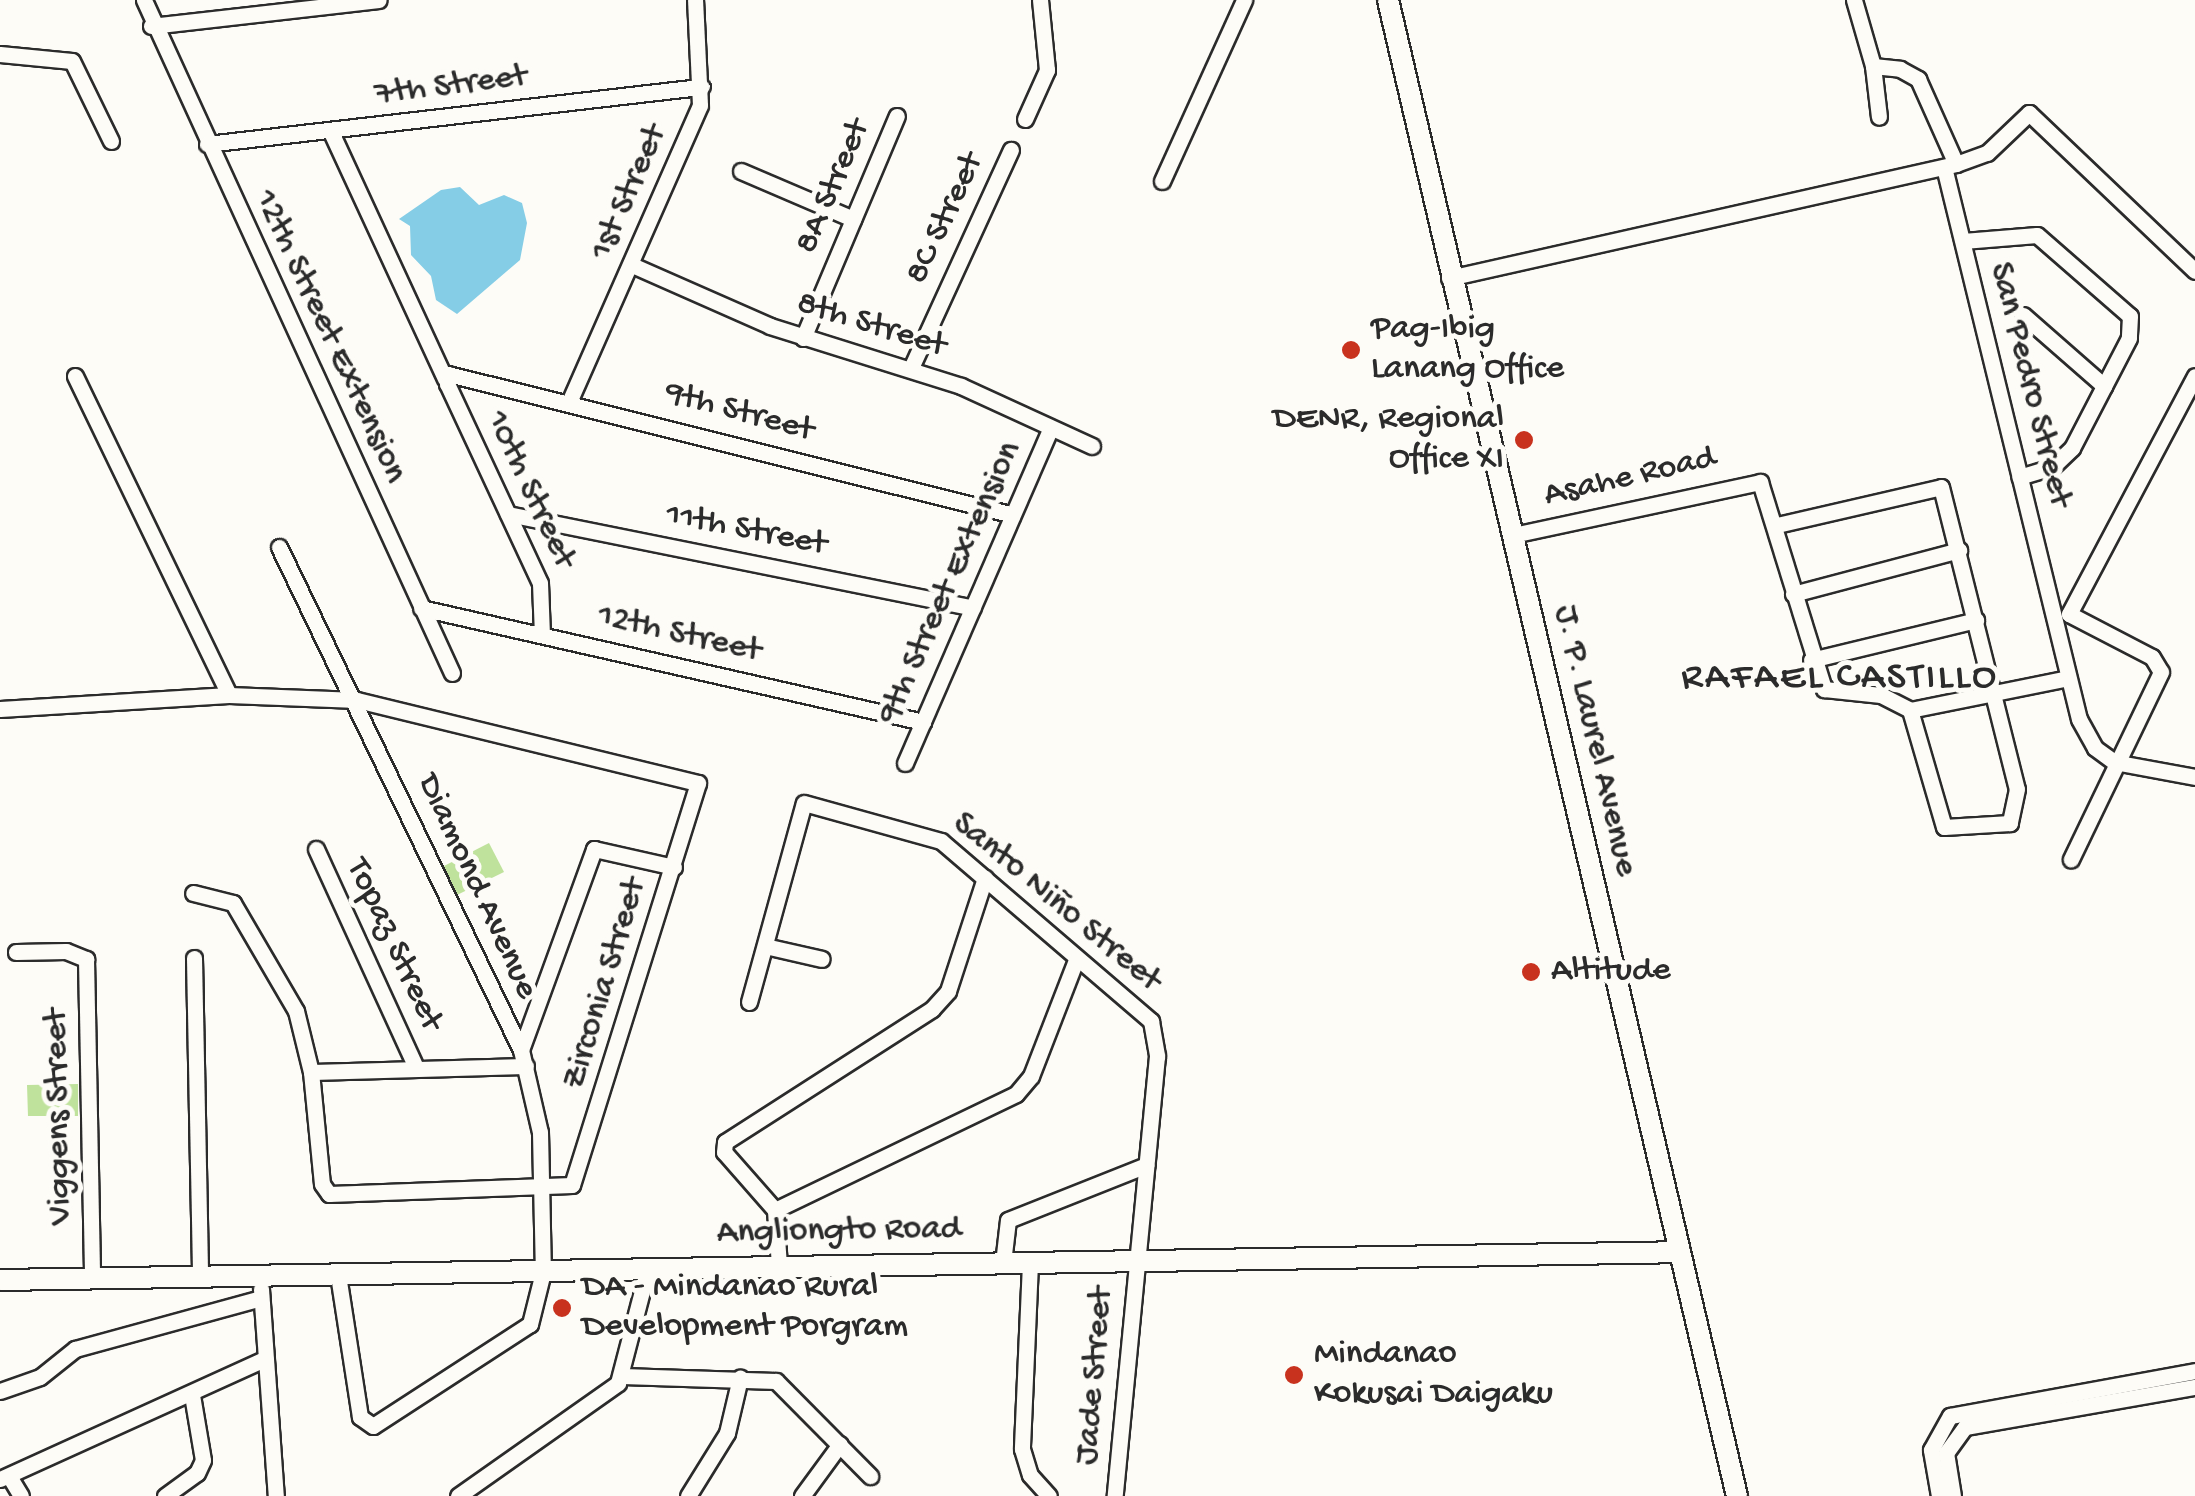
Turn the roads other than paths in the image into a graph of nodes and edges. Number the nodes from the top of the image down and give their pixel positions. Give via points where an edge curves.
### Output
1 (144, 0) edge
2 (375, 0) edge
3 (695, 0) edge
4 (1040, 0) edge
5 (1244, 0) edge
6 (1388, 0) edge
7 (1854, 0) edge
8 (252, 7) edge
9 (152, 26) junction
10 (0, 54) edge
11 (1873, 66) junction
12 (702, 87) junction
13 (897, 116) dead end
14 (1879, 117) dead end
15 (1025, 120) dead end
16 (331, 132) junction
17 (111, 141) dead end
18 (207, 144) junction
19 (1011, 150) dead end
20 (1950, 165) junction
21 (741, 171) dead end
22 (1162, 181) dead end
23 (853, 219) junction
24 (1963, 241) junction
25 (632, 265) junction
26 (2195, 270) edge
27 (1449, 278) junction
28 (2024, 314) dead end
29 (803, 338) junction
30 (911, 368) junction
31 (75, 376) dead end
32 (447, 376) junction
33 (2195, 376) edge
34 (2104, 386) junction
35 (570, 400) junction
36 (1051, 428) junction
37 (1092, 446) dead end
38 (2020, 477) junction
39 (508, 514) junction
40 (1013, 515) junction
41 (1776, 526) junction
42 (1513, 536) junction
43 (280, 547) dead end
44 (1959, 550) junction
45 (1794, 594) junction
46 (422, 608) junction
47 (973, 608) junction
48 (2062, 616) junction
49 (1976, 620) junction
50 (542, 635) junction
51 (1810, 660) junction
52 (452, 674) dead end
53 (2068, 678) junction
54 (1992, 693) junction
55 (228, 695) junction
56 (357, 700) junction
57 (0, 708) edge
58 (1910, 710) junction
59 (924, 722) junction
60 (2114, 762) junction
61 (905, 763) dead end
62 (2193, 773) edge
63 (316, 849) dead end
64 (2071, 860) dead end
65 (674, 867) junction
66 (985, 878) junction
67 (193, 893) dead end
68 (765, 946) junction
69 (16, 952) dead end
70 (194, 958) dead end
71 (822, 959) dead end
72 (1076, 960) junction
73 (750, 1002) dead end
74 (523, 1058) junction
75 (416, 1067) junction
76 (312, 1072) junction
77 (1146, 1165) junction
78 (544, 1188) junction
79 (775, 1210) junction
80 (1680, 1252) junction
81 (1030, 1262) junction
82 (1137, 1262) junction
83 (1004, 1263) junction
84 (779, 1265) junction
85 (648, 1268) junction
86 (543, 1272) junction
87 (261, 1275) junction
88 (338, 1275) junction
89 (200, 1276) junction
90 (92, 1278) junction
91 (0, 1280) edge
92 (261, 1298) junction
93 (264, 1359) junction
94 (2195, 1371) edge
95 (622, 1376) junction
96 (740, 1378) junction
97 (2195, 1387) edge
98 (2142, 1388) junction
99 (0, 1391) edge
100 (192, 1395) junction
101 (840, 1444) junction
102 (870, 1476) dead end
103 (4, 1478) edge
104 (22, 1496) edge
105 (165, 1496) edge
106 (276, 1496) edge
107 (458, 1496) edge
108 (688, 1496) edge
109 (802, 1496) edge
110 (1049, 1496) edge
111 (1115, 1496) edge
112 (1737, 1496) edge
113 (1938, 1496) edge
114 (1953, 1496) edge

1 - 9 street, 12th Street Extension
2 - 8 street
3 - 12 street, 1st Street
4 - 15 street via 1047,70
5 - 22 street
6 - 27 main road, J. P. Laurel Avenue
7 - 11 street
8 - 9 street
9 - 18 street, 12th Street Extension
10 - 17 street via 72,61
11 - 14 street
11 - 20 street, San Pedro Street via 1900,68 1918,79
12 - 16 street, 7th Street
12 - 25 street, 1st Street
13 - 23 street, 8A Street
16 - 18 street, 7th Street
16 - 32 street, 10th Street
18 - 46 street, 12th Street Extension
19 - 30 street, 8C Street
20 - 24 street, San Pedro Street
20 - 26 street via 1987,153 2029,112
20 - 27 street
21 - 23 street
23 - 29 street, 8A Street
24 - 34 street via 2037,235 2119,300 2130,316 2129,338
24 - 38 street, San Pedro Street
25 - 29 street, 8th Street
25 - 35 street, 1st Street
27 - 42 main road, J. P. Laurel Avenue
28 - 34 street
29 - 30 street, 8th Street
30 - 36 street, 8th Street
31 - 55 street
32 - 35 street, 9th Street
32 - 39 street, 10th Street
33 - 48 street
34 - 38 street via 2063,459
35 - 40 street, 9th Street
36 - 37 street, 8th Street
36 - 40 street, 9th Street Extension
38 - 48 street, San Pedro Street
39 - 47 street, 11th Street
39 - 50 street, 10th Street via 544,594
40 - 47 street, 9th Street Extension
41 - 42 street, Asahe Road via 1760,482
41 - 44 street via 1930,486 1944,492
41 - 45 street
42 - 80 main road, J. P. Laurel Avenue
43 - 56 street, Diamond Avenue
44 - 45 street
44 - 49 street
45 - 51 street
46 - 50 street, 12th Street
46 - 52 street, 12th Street Extension
47 - 59 street, 9th Street Extension
48 - 53 street, San Pedro Street
48 - 60 street via 2160,666
49 - 51 street
49 - 54 street
50 - 59 street, 12th Street
51 - 58 street via 1824,689 1881,695
53 - 54 street
53 - 60 street, San Pedro Street via 2086,735
54 - 58 street
54 - 58 street via 2017,789 2016,814 2002,826 1944,827
55 - 56 street
55 - 57 street
56 - 65 street, Zirconia Street via 690,776 699,790
56 - 74 street, Diamond Avenue
59 - 61 street, 9th Street Extension
60 - 62 street
60 - 64 street
63 - 75 street, Topaz Street
65 - 74 street via 594,849
65 - 78 street, Zirconia Street via 577,1179
66 - 68 street, Santo Niño Street via 930,834 804,804
66 - 72 street, Santo Niño Street
66 - 79 street via 948,991 932,1009 729,1135 724,1152
67 - 76 street via 223,897 248,922 296,1010
68 - 71 street
68 - 73 street
69 - 90 street, Viggens Street via 84,956
70 - 89 street
72 - 77 street, Santo Niño Street via 1156,1032
72 - 79 street via 1031,1076 1016,1094
74 - 75 street
74 - 78 street, Diamond Avenue
75 - 76 street
76 - 78 street via 322,1184 329,1194
77 - 82 street, Santo Niño Street
77 - 83 street via 1008,1220
78 - 86 street, Diamond Avenue
79 - 84 street
80 - 82 main road, Angliongto Road
80 - 112 main road, J. P. Laurel Avenue
81 - 82 main road, Angliongto Road
81 - 83 main road, Angliongto Road
81 - 110 street via 1022,1450 1030,1475
82 - 111 street, Jade Street
83 - 84 main road, Angliongto Road
84 - 85 main road, Angliongto Road
85 - 86 main road, Angliongto Road
85 - 95 street
86 - 88 main road, Angliongto Road
86 - 88 street, Diamond Avenue via 536,1312 521,1332 372,1426 360,1417
87 - 88 main road, Angliongto Road
87 - 89 main road, Angliongto Road
87 - 92 street
89 - 90 main road, Angliongto Road
90 - 91 main road, Angliongto Road
92 - 93 street
92 - 99 street via 75,1349 40,1377
93 - 100 street
93 - 106 street
94 - 98 street
95 - 96 street
95 - 107 street via 598,1401
96 - 101 street via 784,1384
96 - 108 street via 727,1433
97 - 98 street
98 - 113 street via 1950,1416 1931,1450
98 - 114 street via 1965,1427 1946,1453
100 - 103 street
100 - 105 street via 203,1460 197,1473
101 - 102 street
101 - 109 street
103 - 104 street

